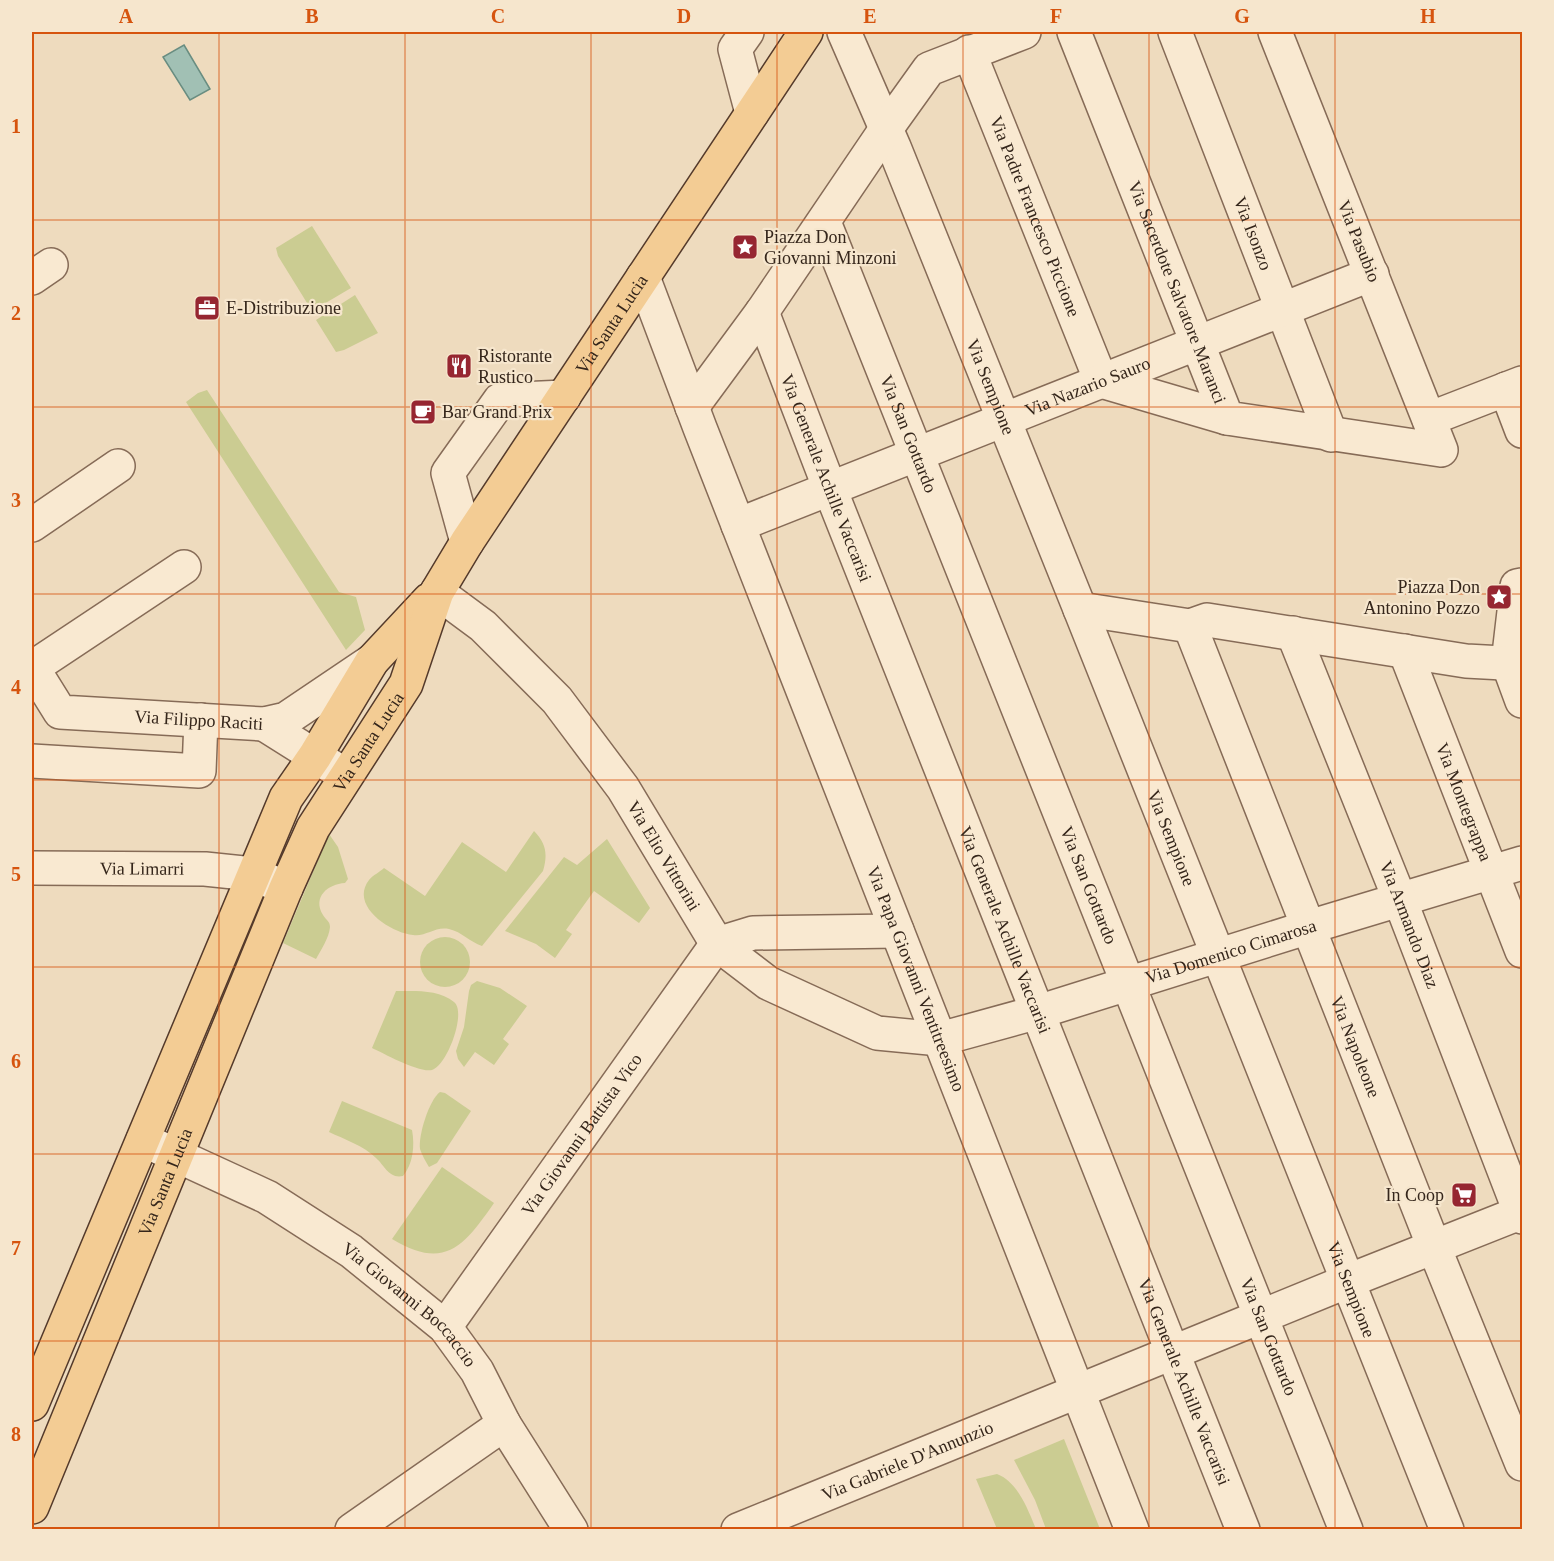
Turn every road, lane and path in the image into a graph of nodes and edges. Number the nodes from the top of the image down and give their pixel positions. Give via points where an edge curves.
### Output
1 (747, 32) edge
2 (806, 32) edge
3 (843, 32) edge
4 (1024, 32) edge
5 (1074, 32) edge
6 (1175, 32) edge
7 (1275, 32) edge
8 (961, 56) junction
9 (752, 113) junction
10 (890, 138) junction
11 (827, 231) junction
12 (1372, 274) junction
13 (643, 277) junction
14 (1283, 309) junction
15 (766, 322) junction
16 (1197, 343) junction
17 (1101, 381) junction
18 (1514, 386) edge
19 (564, 397) junction
20 (696, 418) junction
21 (1227, 418) junction
22 (1429, 419) junction
23 (1004, 420) junction
24 (1522, 431) edge
25 (1331, 435) junction
26 (1442, 450) joint
27 (916, 455) junction
28 (118, 466) dead end
29 (830, 489) junction
30 (32, 525) edge
31 (738, 525) junction
32 (467, 542) junction
33 (184, 567) dead end
34 (1522, 585) edge
35 (436, 592) junction
36 (1080, 609) junction
37 (1190, 627) junction
38 (1293, 633) junction
39 (1405, 651) junction
40 (372, 661) junction
41 (32, 668) edge
42 (1516, 675) edge
43 (201, 720) junction
44 (264, 724) junction
45 (315, 756) junction
46 (32, 761) edge
47 (345, 776) junction
48 (1522, 863) edge
49 (32, 868) edge
50 (1492, 872) junction
51 (253, 874) junction
52 (286, 888) junction
53 (1400, 900) junction
54 (1309, 927) junction
55 (897, 931) junction
56 (717, 944) junction
57 (1522, 951) edge
58 (1218, 956) junction
59 (1129, 983) junction
60 (1038, 1012) junction
61 (940, 1040) junction
62 (143, 1140) junction
63 (176, 1156) junction
64 (1522, 1214) edge
65 (1434, 1247) junction
66 (1348, 1281) junction
67 (1260, 1318) junction
68 (445, 1327) junction
69 (1173, 1354) junction
70 (1078, 1393) junction
71 (32, 1404) edge
72 (504, 1424) junction
73 (1522, 1464) edge
74 (33, 1499) edge
75 (352, 1530) edge
76 (572, 1530) edge
77 (738, 1530) edge
78 (1131, 1530) edge
79 (1243, 1530) edge
80 (1346, 1530) edge
81 (1447, 1530) edge

1 - 9 street via 735,49
2 - 9 main road, Via Santa Lucia
3 - 10 street, Via Sempione
4 - 8 street
5 - 16 street, Via Sacerdote Salvatore Maranci
6 - 14 street, Via Isonzo
7 - 12 street, Via Pasubio
8 - 10 street via 929,69
8 - 17 street, Via Padre Francesco Piccione
9 - 13 main road, Via Santa Lucia
10 - 11 street
10 - 23 street, Via Sempione
11 - 15 street
11 - 27 street, Via San Gottardo
12 - 14 street, Via Nazario Sauro
12 - 22 street, Via Pasubio
13 - 19 main road, Via Santa Lucia
13 - 20 street, Via Papa Giovanni Ventitreesimo
14 - 16 street, Via Nazario Sauro
14 - 25 street, Via Isonzo
15 - 20 street
15 - 29 street, Via Generale Achille Vaccarisi
16 - 17 street, Via Nazario Sauro
16 - 21 street, Via Sacerdote Salvatore Maranci
17 - 21 street
17 - 23 street, Via Nazario Sauro
18 - 22 street
18 - 24 street
19 - 32 main road, Via Santa Lucia
19 - 32 street via 500,400 448,473
20 - 31 street, Via Papa Giovanni Ventitreesimo
21 - 25 street, Via Sacerdote Salvatore Maranci
22 - 26 street, Via Pasubio
23 - 27 street, Via Nazario Sauro
23 - 36 street, Via Sempione
25 - 26 street, Via Sacerdote Salvatore Maranci
27 - 29 street, Via Nazario Sauro
27 - 59 street, Via San Gottardo
28 - 30 street
29 - 31 street, Via Nazario Sauro
29 - 60 street, Via Generale Achille Vaccarisi
31 - 55 street, Via Papa Giovanni Ventitreesimo
32 - 35 main road, Via Santa Lucia
33 - 41 street
34 - 42 street via 1517,586
35 - 40 main road
35 - 47 main road, Via Santa Lucia via 406,684
35 - 56 street, Via Elio Vittorini via 483,626 557,700 623,788
36 - 37 street
36 - 58 street, Via Sempione
37 - 38 street via 1208,620
37 - 54 street, Via Napoleone
38 - 39 street
38 - 53 street, Via Armando Diaz
39 - 42 street via 1466,661
39 - 50 street, Via Montegrappa
40 - 44 street, Via Filippo Raciti via 286,719
40 - 45 main road
41 - 43 street, Via Filippo Raciti via 60,712
43 - 44 street, Via Filippo Raciti
43 - 46 street via 200,771
44 - 45 street
45 - 47 street
45 - 51 main road via 286,798
47 - 52 main road, Via Santa Lucia via 313,828
48 - 50 street, Via Domenico Cimarosa
49 - 51 street, Via Limarri via 205,869
50 - 53 street, Via Domenico Cimarosa
50 - 57 street, Via Montegrappa
51 - 52 street, Via Limarri
51 - 62 main road
52 - 63 main road, Via Santa Lucia
53 - 54 street, Via Domenico Cimarosa
53 - 64 street, Via Armando Diaz
54 - 58 street, Via Domenico Cimarosa
54 - 65 street, Via Napoleone
55 - 56 street via 753,933
55 - 61 street, Via Papa Giovanni Ventitreesimo
56 - 61 street, Via Elio Vittorini via 768,983 877,1033
56 - 68 street, Via Giovanni Battista Vico
58 - 59 street, Via Domenico Cimarosa
58 - 66 street, Via Sempione
59 - 60 street, Via Domenico Cimarosa
59 - 67 street, Via San Gottardo
60 - 61 street, Via Domenico Cimarosa
60 - 69 street, Via Generale Achille Vaccarisi
61 - 70 street, Via Papa Giovanni Ventitreesimo
62 - 63 street, Via Giovanni Boccaccio
62 - 71 main road
63 - 68 street, Via Giovanni Boccaccio via 276,1203 351,1251
63 - 74 main road, Via Santa Lucia
64 - 65 street, Via Gabriele D'Annunzio
65 - 66 street, Via Gabriele D'Annunzio
65 - 73 street, Via Napoleone
66 - 67 street, Via Gabriele D'Annunzio
66 - 81 street, Via Sempione
67 - 69 street, Via Gabriele D'Annunzio
67 - 80 street, Via San Gottardo
68 - 72 street, Via Giovanni Boccaccio via 477,1371
69 - 70 street, Via Gabriele D'Annunzio
69 - 79 street, Via Generale Achille Vaccarisi
70 - 77 street, Via Gabriele D'Annunzio
70 - 78 street, Via Papa Giovanni Ventitreesimo
72 - 75 street
72 - 76 street, Via Giovanni Boccaccio

